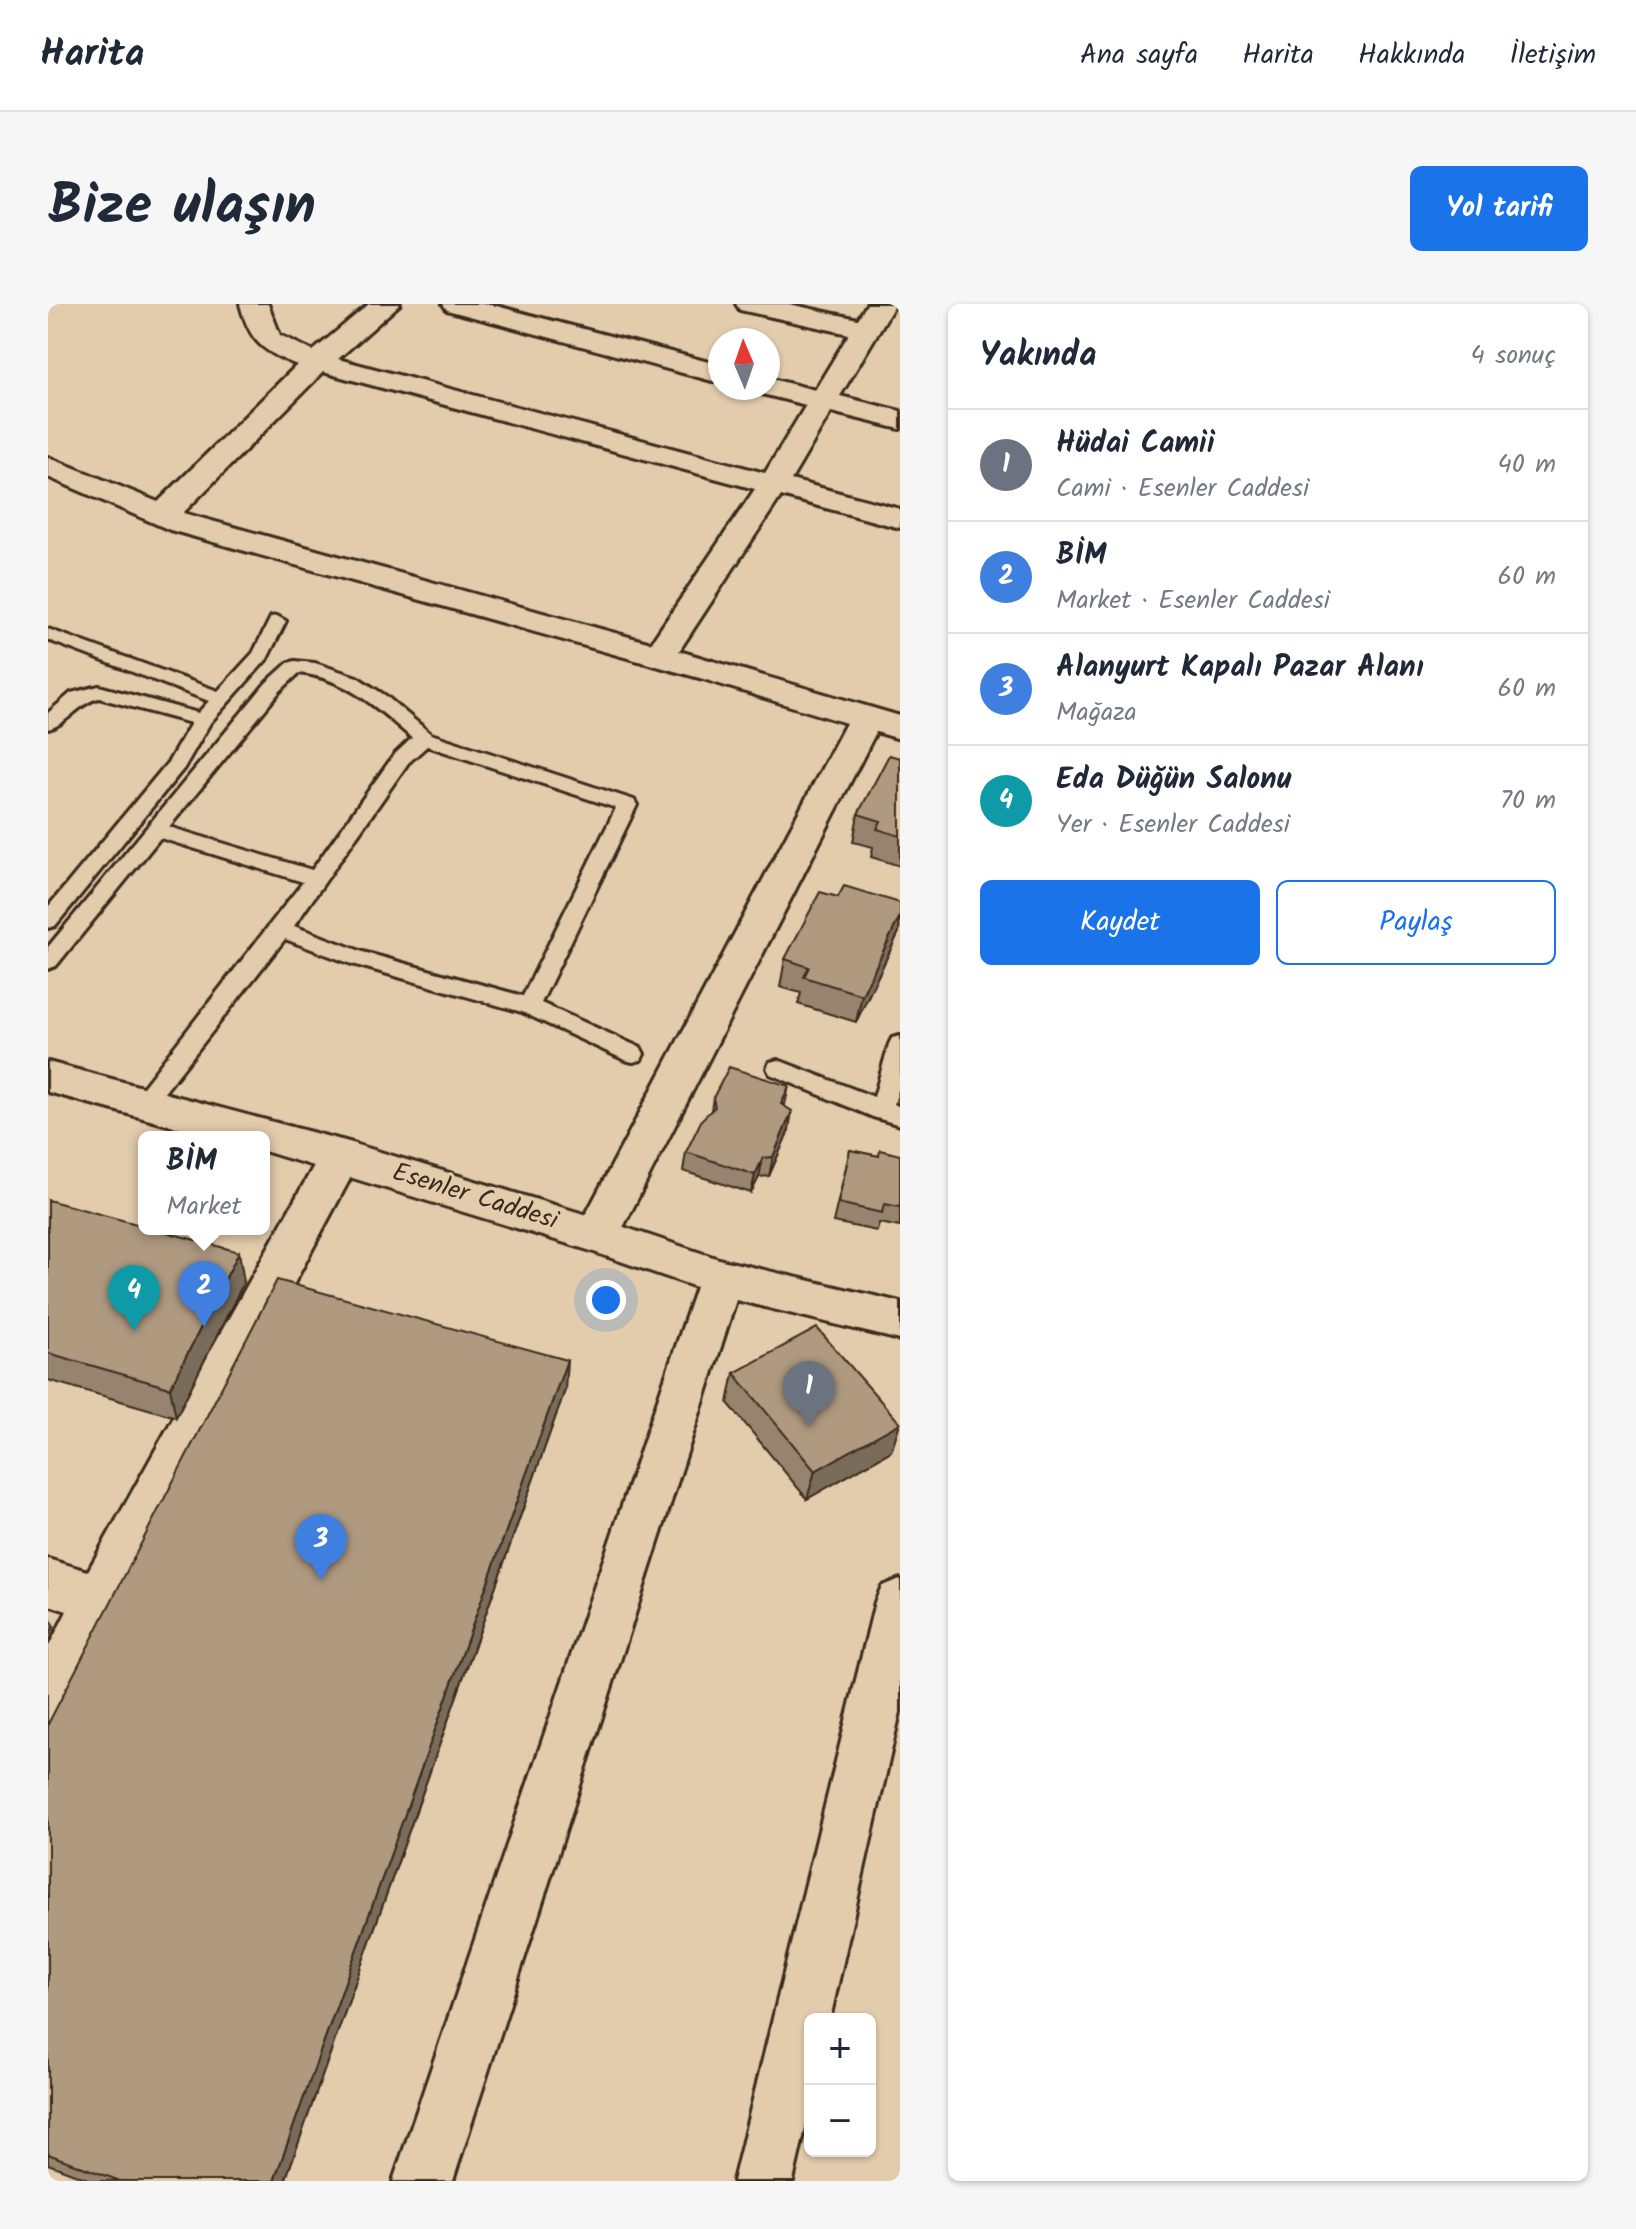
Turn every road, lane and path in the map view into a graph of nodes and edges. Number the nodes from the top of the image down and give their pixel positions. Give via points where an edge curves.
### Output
1 (254, 304) edge
2 (386, 304) edge
3 (457, 304) edge
4 (750, 304) edge
5 (881, 304) edge
6 (866, 329) junction
7 (317, 362) junction
8 (708, 371) edge
9 (780, 390) edge
10 (823, 401) junction
11 (900, 420) edge
12 (48, 466) edge
13 (773, 485) junction
14 (163, 515) junction
15 (900, 519) edge
16 (277, 621) dead end
17 (48, 634) edge
18 (659, 656) junction
19 (220, 698) junction
20 (202, 720) junction
21 (48, 723) edge
22 (883, 723) edge
23 (424, 738) junction
24 (156, 830) junction
25 (316, 879) junction
26 (48, 921) edge
27 (281, 929) junction
28 (48, 961) edge
29 (529, 1006) junction
30 (900, 1044) edge
31 (633, 1054) dead end
32 (778, 1068) dead end
33 (48, 1077) edge
34 (144, 1102) junction
35 (891, 1113) edge
36 (250, 1131) edge
37 (270, 1137) edge
38 (341, 1156) junction
39 (597, 1235) junction
40 (721, 1278) junction
41 (900, 1321) edge
42 (48, 1582) edge
43 (100, 1598) junction
44 (900, 1602) edge
45 (48, 1701) edge
46 (423, 2181) edge
47 (763, 2181) edge

1 - 7 street via 261,332 278,346
2 - 7 street
3 - 8 street
4 - 6 street
5 - 6 street
6 - 10 street
7 - 13 street
7 - 14 street
9 - 10 street
10 - 11 street
10 - 13 street
12 - 14 street
13 - 15 street
13 - 18 street
14 - 18 street
16 - 19 lane via 261,655
17 - 19 lane
18 - 22 street
19 - 20 lane
20 - 21 lane via 99,692 78,697
20 - 26 lane via 177,764
22 - 39 street
23 - 24 lane via 353,680 322,668 295,667
23 - 25 lane via 401,759
23 - 29 lane via 627,805
24 - 25 lane
24 - 28 lane
25 - 27 lane
27 - 29 lane via 357,958
27 - 34 lane
29 - 31 lane
30 - 35 lane
32 - 35 lane
33 - 34 street, Esenler Caddesi
34 - 36 street, Esenler Caddesi
37 - 38 street, Esenler Caddesi
38 - 39 street, Esenler Caddesi
38 - 43 street
39 - 40 street, Esenler Caddesi
40 - 41 street, Esenler Caddesi
40 - 46 street
42 - 43 street
43 - 45 street
44 - 47 street

